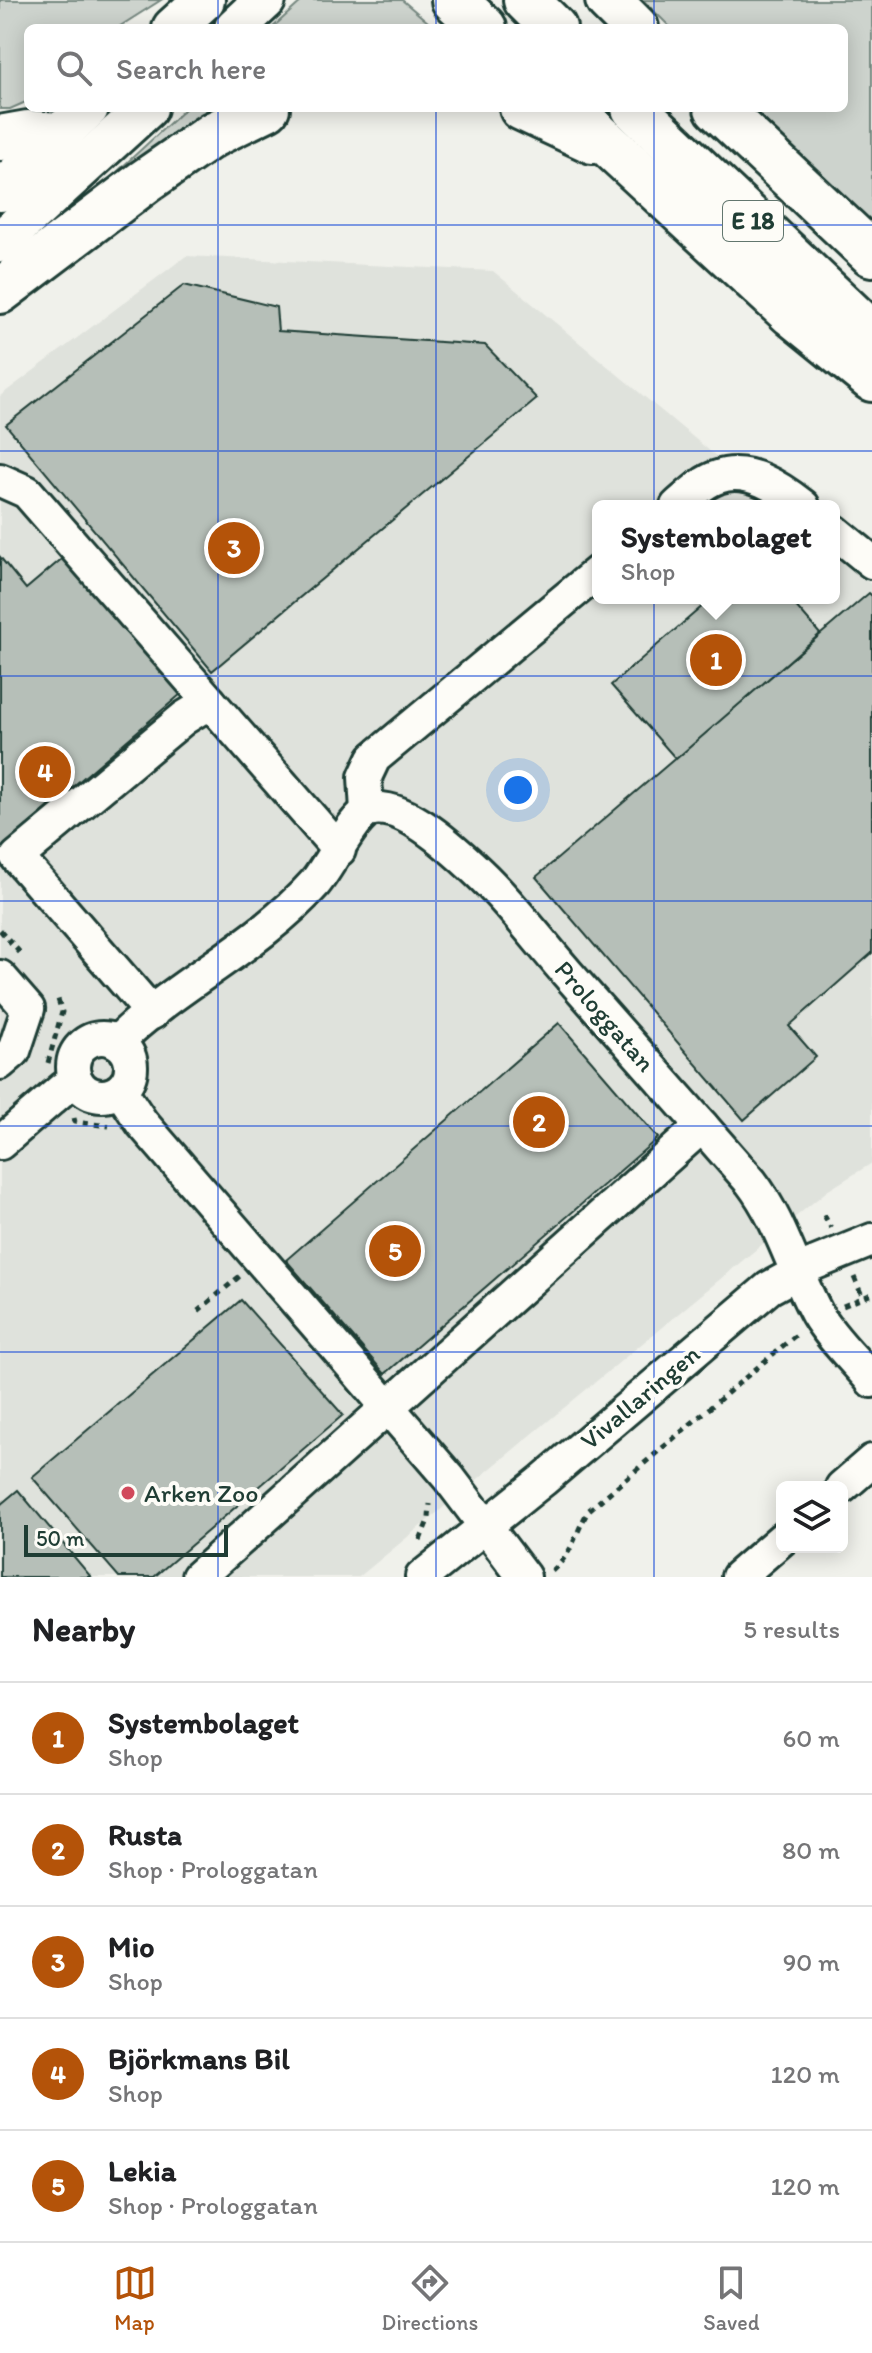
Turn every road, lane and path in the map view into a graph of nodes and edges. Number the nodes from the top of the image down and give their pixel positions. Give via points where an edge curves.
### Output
1 (204, 0) edge
2 (265, 0) edge
3 (454, 0) edge
4 (526, 0) edge
5 (608, 0) edge
6 (177, 24) edge
7 (239, 24) edge
8 (480, 24) edge
9 (550, 24) edge
10 (632, 24) edge
11 (142, 112) edge
12 (259, 112) edge
13 (531, 112) edge
14 (573, 112) edge
15 (638, 112) edge
16 (721, 112) edge
17 (74, 121) edge
18 (0, 138) edge
19 (616, 152) junction
20 (0, 191) edge
21 (2, 236) edge
22 (872, 254) edge
23 (0, 291) edge
24 (872, 334) edge
25 (872, 379) edge
26 (0, 480) edge
27 (685, 500) edge
28 (795, 500) edge
29 (840, 536) edge
30 (872, 562) edge
31 (592, 577) edge
32 (210, 702) junction
33 (367, 811) junction
34 (339, 850) junction
35 (0, 977) edge
36 (152, 1013) junction
37 (117, 1042) junction
38 (0, 1063) edge
39 (77, 1082) junction
40 (120, 1090) junction
41 (83, 1122) dead end
42 (702, 1126) junction
43 (116, 1130) dead end
44 (0, 1143) edge
45 (872, 1240) edge
46 (796, 1273) junction
47 (242, 1274) dead end
48 (872, 1294) edge
49 (198, 1311) dead end
50 (819, 1318) junction
51 (872, 1381) edge
52 (387, 1407) junction
53 (872, 1461) edge
54 (848, 1482) edge
55 (484, 1527) junction
56 (776, 1544) edge
57 (539, 1573) edge
58 (198, 1577) edge
59 (422, 1577) edge
60 (738, 1577) edge

1 - 6 main road
2 - 7 main road
3 - 8 highway
4 - 9 highway
5 - 10 highway
11 - 21 main road
12 - 23 highway via 212,135 144,182
13 - 19 highway, E 18
14 - 19 highway, E 18
15 - 24 highway, E 18
16 - 22 highway, E 18
17 - 18 highway
17 - 20 main road
19 - 25 highway, E 18 via 792,314
26 - 32 street via 27,492
27 - 28 street via 710,481 735,474 775,486
29 - 30 street
31 - 33 street via 374,758 365,777
32 - 34 street
32 - 36 street via 17,857
33 - 34 street
33 - 42 street, Prologgatan via 390,810 420,824 480,874
34 - 36 street via 314,885 279,917
35 - 38 street via 28,1009 14,1051
36 - 37 street
37 - 39 street via 96,1038 80,1047 72,1065
37 - 40 street via 131,1067
39 - 40 street via 98,1097
39 - 44 street
40 - 52 street via 142,1123
41 - 43 path
42 - 46 street, Prologgatan via 764,1199
42 - 52 street
45 - 46 street, Vivallaringen
46 - 50 street, Prologgatan
46 - 55 street, Vivallaringen via 769,1288
47 - 49 path
48 - 50 path
50 - 51 street, Prologgatan
50 - 57 path via 589,1510 574,1545
52 - 55 street
52 - 58 street
53 - 54 street
55 - 57 street
55 - 59 street, Vivallaringen
56 - 60 street

